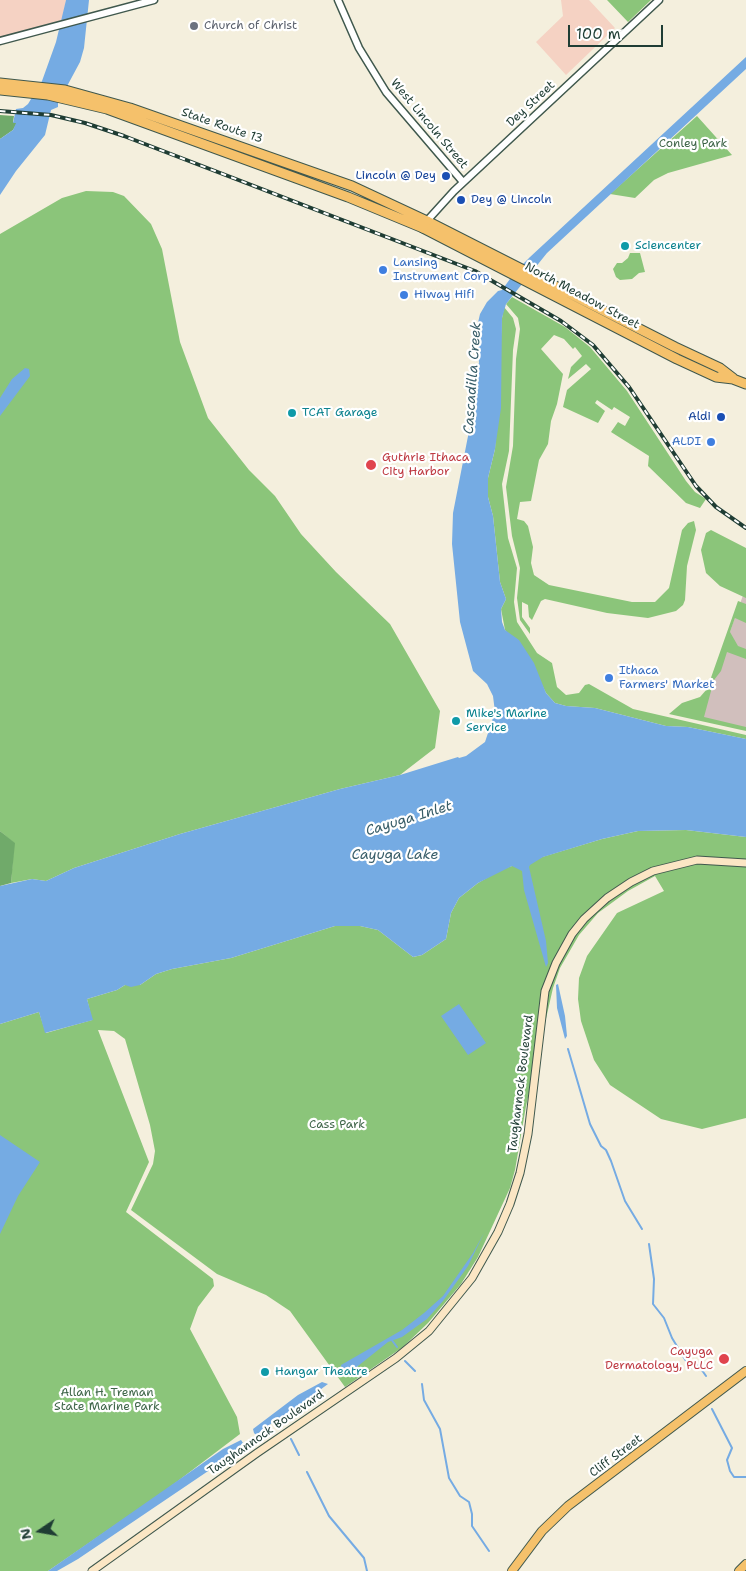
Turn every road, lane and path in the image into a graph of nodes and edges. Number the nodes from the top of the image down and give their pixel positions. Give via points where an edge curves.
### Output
1 (154, 0) edge
2 (338, 0) edge
3 (659, 0) edge
4 (0, 41) edge
5 (0, 83) edge
6 (6, 88) edge
7 (82, 98) junction
8 (463, 182) junction
9 (425, 224) junction
10 (746, 384) edge
11 (746, 863) edge
12 (746, 1371) edge
13 (746, 1564) edge
14 (92, 1571) edge
15 (512, 1571) edge
16 (739, 1571) edge

1 - 4 street
2 - 8 street, West Lincoln Street via 359,48 386,92
3 - 8 street, Dey Street
5 - 6 highway, State Route 13
6 - 7 highway, State Route 13
7 - 9 highway, State Route 13 via 283,175
7 - 9 highway, State Route 13 via 177,124 352,186 416,214
8 - 9 street, Dey Street
9 - 10 highway, North Meadow Street via 720,368
11 - 14 main road, Taughannock Boulevard via 697,860 653,871 607,898 572,934 556,963 546,991 528,1134 516,1186 504,1219 480,1264 456,1301 434,1326 401,1354
12 - 15 main road, Cliff Street via 568,1506 542,1531
13 - 16 main road

